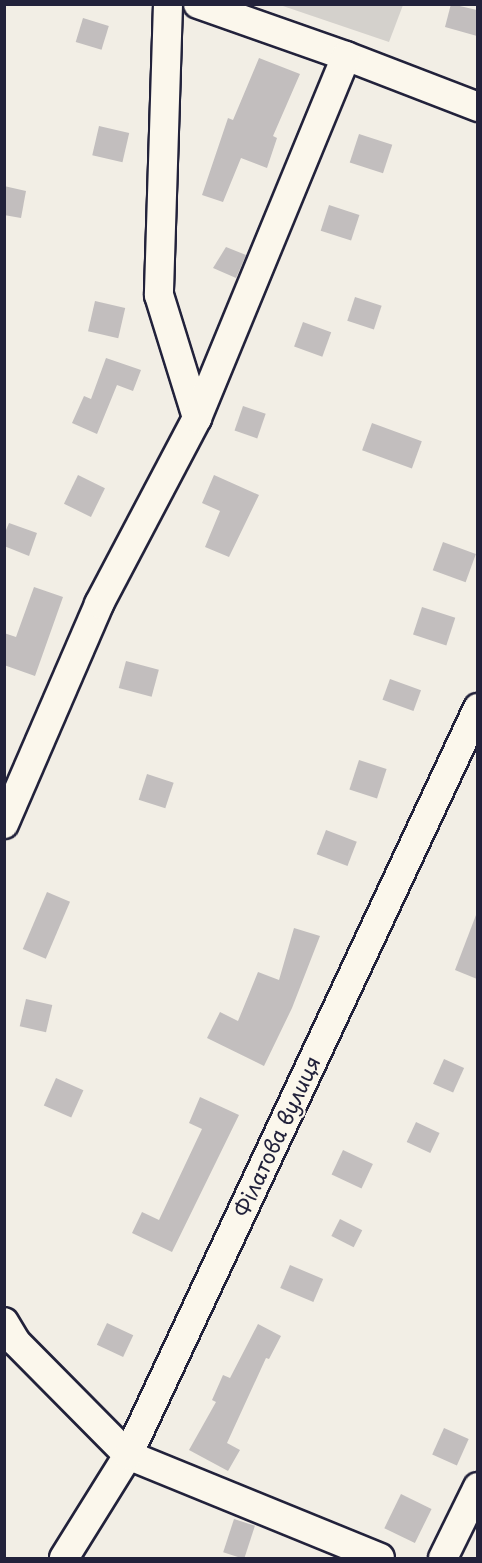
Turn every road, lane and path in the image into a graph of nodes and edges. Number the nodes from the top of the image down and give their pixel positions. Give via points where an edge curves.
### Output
1 (168, 4) edge
2 (198, 4) edge
3 (346, 56) junction
4 (477, 107) edge
5 (197, 418) junction
6 (477, 708) edge
7 (4, 824) edge
8 (4, 1322) edge
9 (128, 1455) junction
10 (477, 1487) edge
11 (64, 1558) edge
12 (380, 1558) edge
13 (443, 1558) edge

1 - 5 street via 159,295
2 - 3 street
3 - 4 street
3 - 5 street
5 - 7 street via 99,604
6 - 9 street, Філатова вулиця
8 - 9 street via 16,1342
9 - 11 street, Філатова вулиця
9 - 12 street
10 - 13 street

